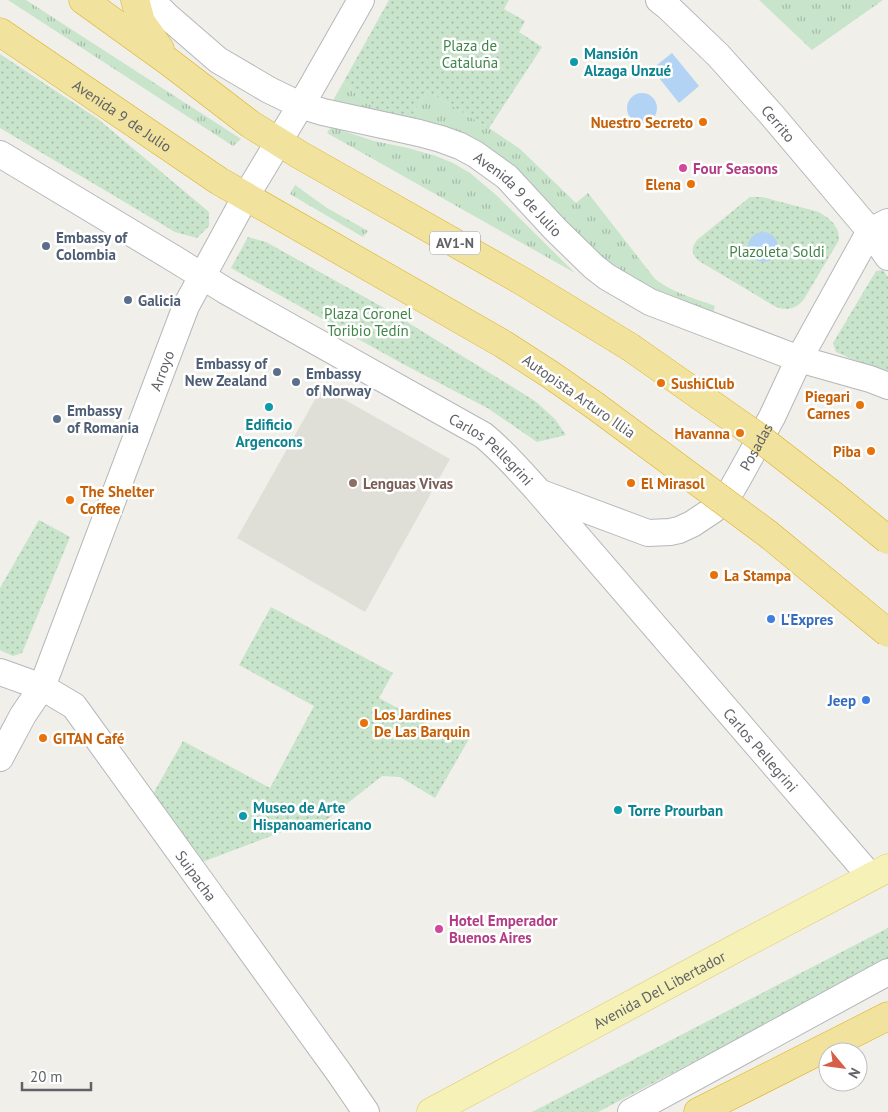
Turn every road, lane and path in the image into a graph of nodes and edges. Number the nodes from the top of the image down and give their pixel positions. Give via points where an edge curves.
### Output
1 (83, 0) edge
2 (135, 0) edge
3 (151, 0) edge
4 (362, 0) edge
5 (659, 0) edge
6 (0, 32) edge
7 (169, 62) junction
8 (300, 105) junction
9 (278, 142) junction
10 (0, 154) edge
11 (246, 196) junction
12 (879, 226) edge
13 (888, 257) edge
14 (202, 277) junction
15 (799, 359) junction
16 (888, 386) edge
17 (539, 492) junction
18 (888, 540) edge
19 (888, 633) edge
20 (0, 672) edge
21 (42, 687) junction
22 (0, 758) edge
23 (879, 873) edge
24 (888, 972) edge
25 (881, 1019) edge
26 (366, 1112) edge
27 (431, 1112) edge
28 (631, 1112) edge
29 (698, 1112) edge

1 - 7 highway
2 - 7 highway via 141,22
3 - 8 street, Avenida 9 de Julio via 218,60
4 - 8 street, Arroyo
5 - 12 street, Cerrito via 718,55
6 - 11 highway, Avenida 9 de Julio
7 - 9 highway
8 - 9 street, Arroyo
8 - 15 street, Avenida 9 de Julio via 460,146 507,176 555,229 607,277 650,302
9 - 11 street, Arroyo
9 - 18 highway, AV1-N, bridge via 522,280 630,347 757,436
10 - 14 street, Carlos Pellegrini
11 - 14 street, Arroyo
11 - 19 highway, Autopista Arturo Illia, bridge via 551,375 768,534
12 - 13 street, Cerrito
12 - 15 street, Posadas
14 - 17 street, Carlos Pellegrini via 483,435
14 - 21 street, Arroyo via 186,306
15 - 16 street, Avenida 9 de Julio
15 - 17 street, Posadas via 772,417 732,489 713,510 692,524 670,532 648,533
17 - 23 street, Carlos Pellegrini
20 - 21 street, Suipacha
21 - 22 street, Arroyo
21 - 26 street, Suipacha via 74,706
23 - 27 main road, Avenida Del Libertador
24 - 28 street
25 - 29 highway

